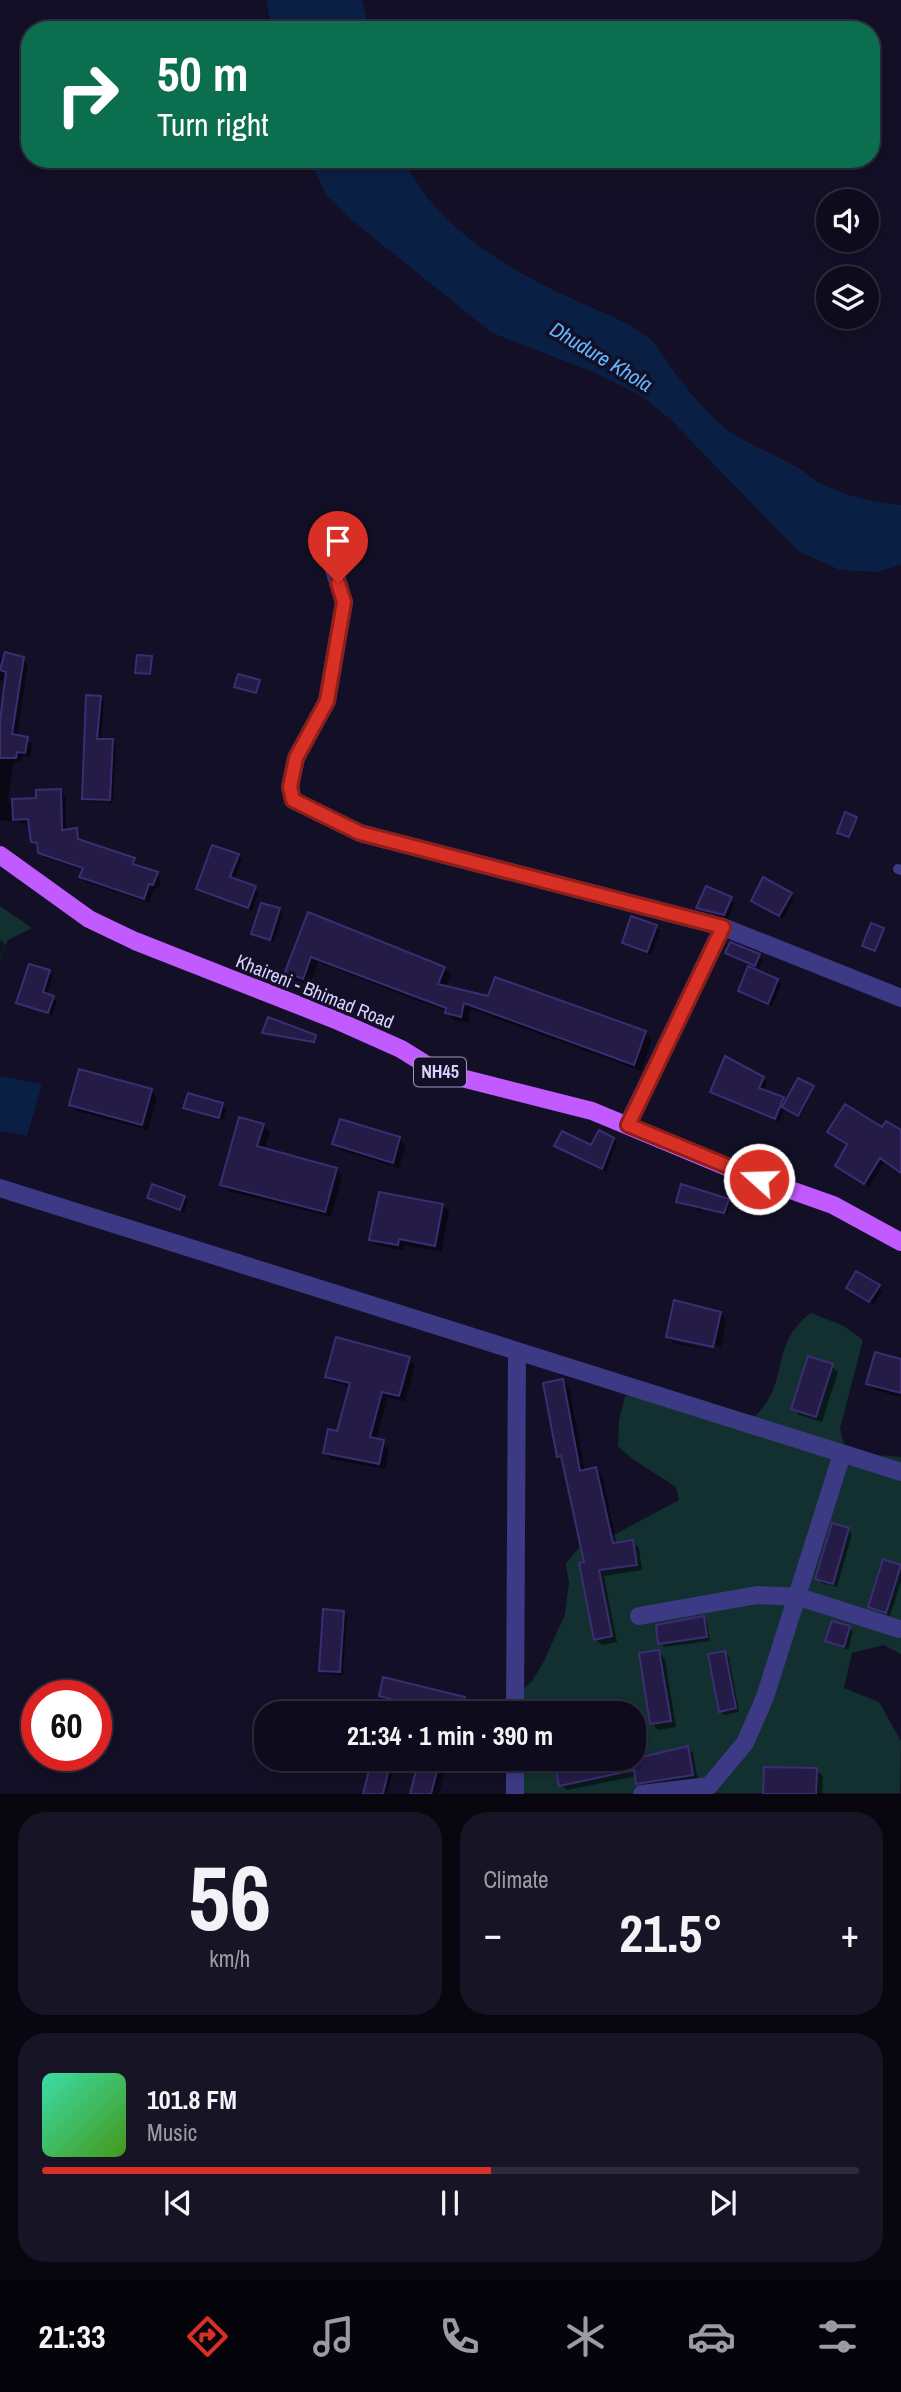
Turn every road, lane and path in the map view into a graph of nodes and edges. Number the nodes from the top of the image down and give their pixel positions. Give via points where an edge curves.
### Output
1 (326, 543) dead end
2 (0, 855) edge
3 (723, 927) junction
4 (901, 998) edge
5 (628, 1125) junction
6 (0, 1188) edge
7 (901, 1242) edge
8 (517, 1352) junction
9 (842, 1454) junction
10 (901, 1472) edge
11 (799, 1597) junction
12 (639, 1615) dead end
13 (899, 1629) dead end
14 (515, 1701) edge
15 (515, 1771) edge
16 (514, 1794) edge
17 (642, 1794) edge

1 - 3 street via 344,602 327,701 296,758 290,787 293,800 360,833
2 - 5 main road, Khaireni - Bhimad Road / NH45 via 89,919 346,1024 438,1072 592,1111
3 - 4 street
3 - 5 street
5 - 7 main road, Khaireni - Bhimad Road / NH45 via 833,1205
6 - 8 street
8 - 9 street
8 - 14 street
9 - 10 street
9 - 11 street
11 - 12 street via 757,1595
11 - 13 street
11 - 17 street via 745,1743 709,1786
15 - 16 street

